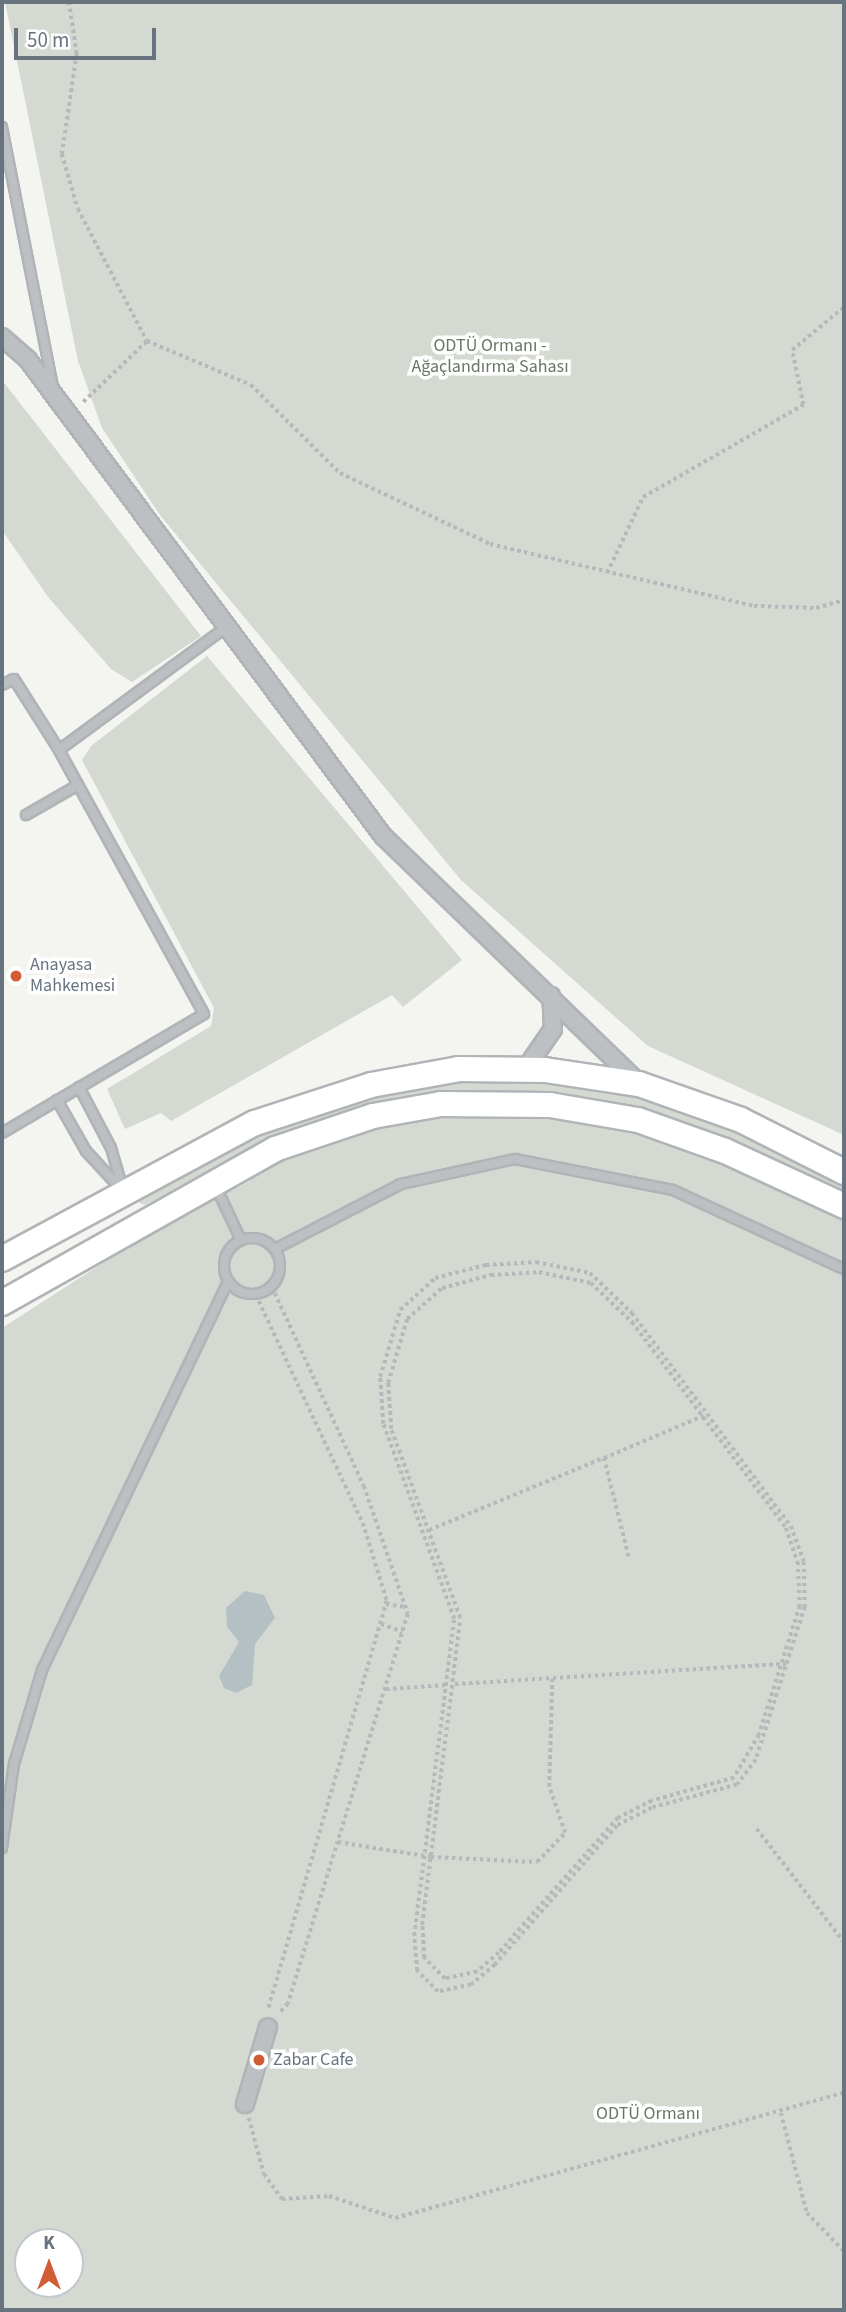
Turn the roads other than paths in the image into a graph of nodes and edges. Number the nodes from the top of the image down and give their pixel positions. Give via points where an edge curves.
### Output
1 (2, 127) edge
2 (2, 337) edge
3 (57, 406) junction
4 (229, 625) junction
5 (2, 685) edge
6 (59, 750) junction
7 (78, 785) junction
8 (26, 815) dead end
9 (550, 993) junction
10 (526, 1068) junction
11 (639, 1084) junction
12 (79, 1087) junction
13 (57, 1100) junction
14 (2, 1133) edge
15 (844, 1172) edge
16 (212, 1180) junction
17 (124, 1192) junction
18 (844, 1206) edge
19 (141, 1220) junction
20 (241, 1240) junction
21 (275, 1249) junction
22 (2, 1259) edge
23 (844, 1269) edge
24 (230, 1284) junction
25 (2, 1303) edge
26 (2, 1848) edge
27 (268, 2026) road end
28 (245, 2104) road end

1 - 3 lane
2 - 3 street via 28,360
3 - 4 street
4 - 6 lane
4 - 9 street via 383,836
5 - 6 lane via 14,679
6 - 7 lane
7 - 8 lane
7 - 12 lane via 204,1014
9 - 10 street via 553,1029
9 - 11 street
10 - 11 main road
10 - 17 main road via 459,1069 331,1097 233,1133
11 - 15 main road via 741,1120
12 - 13 lane
12 - 17 lane via 111,1148
13 - 14 lane
13 - 17 lane via 86,1151
16 - 18 main road via 303,1137 373,1116 441,1104 514,1102 638,1120
16 - 19 main road
16 - 20 lane
17 - 19 main road
17 - 22 main road
19 - 25 main road
20 - 21 lane via 260,1239
20 - 24 lane via 224,1262
21 - 23 lane via 401,1184 515,1159 673,1189
21 - 24 lane via 281,1268 272,1287 256,1295
24 - 26 lane via 42,1671 14,1764
27 - 28 street

